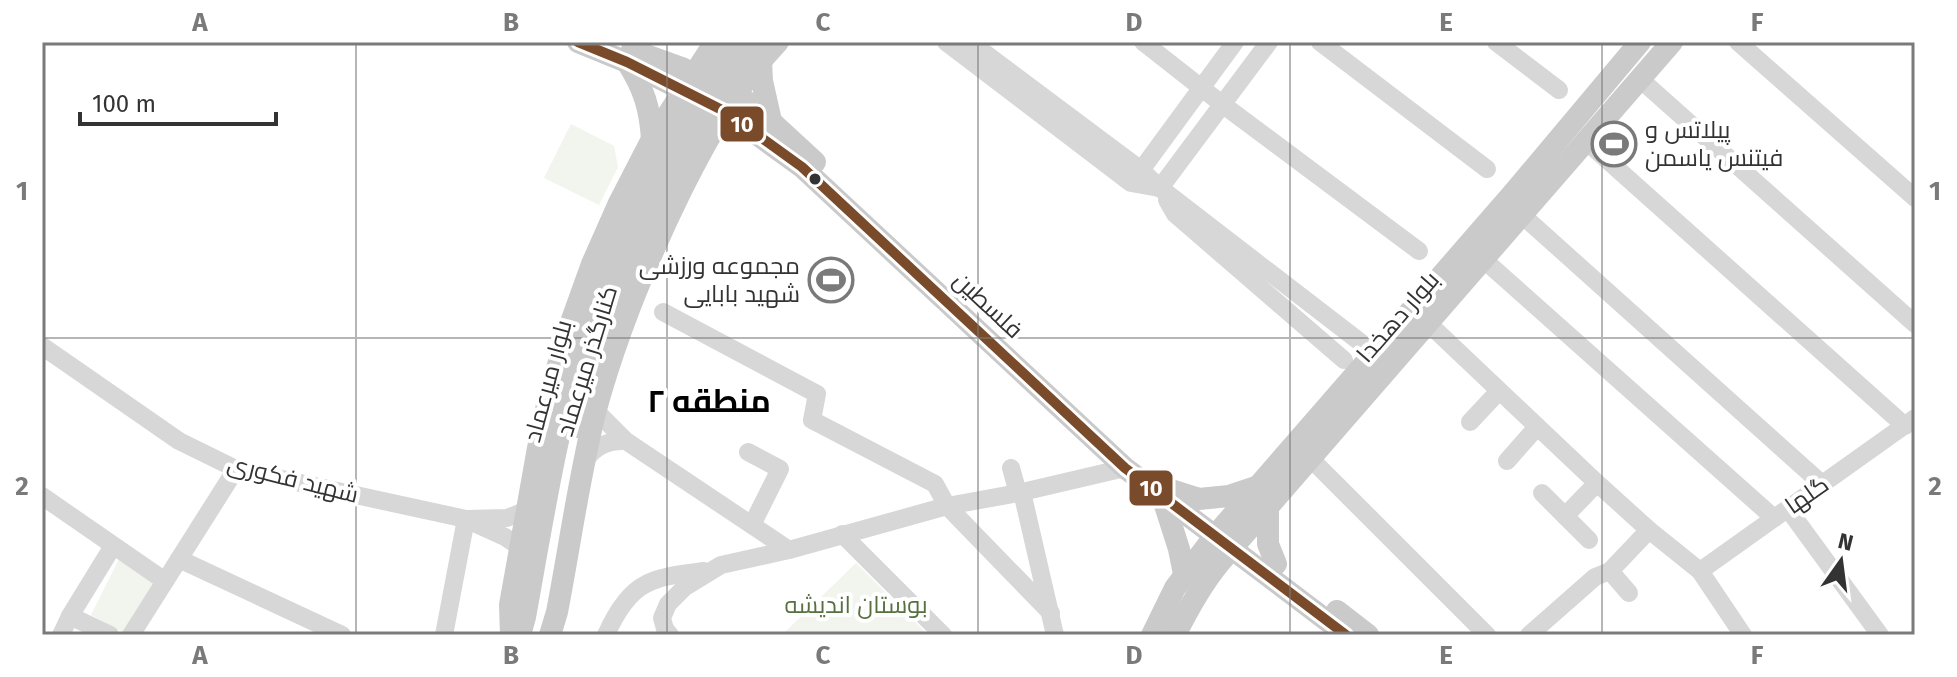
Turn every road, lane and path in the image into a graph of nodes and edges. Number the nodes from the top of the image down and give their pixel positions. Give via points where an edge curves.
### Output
1 (578, 42) edge
2 (611, 42) edge
3 (712, 42) edge
4 (721, 42) edge
5 (735, 42) edge
6 (778, 42) edge
7 (946, 42) edge
8 (970, 42) edge
9 (1143, 42) edge
10 (1235, 42) edge
11 (1269, 42) edge
12 (1320, 42) edge
13 (1496, 42) edge
14 (1640, 42) edge
15 (1672, 42) edge
16 (1738, 42) edge
17 (758, 51) edge
18 (656, 59) junction
19 (627, 62) junction
20 (1640, 79) junction
21 (688, 82) junction
22 (1202, 87) junction
23 (1559, 90) dead end
24 (731, 103) junction
25 (1222, 104) junction
26 (771, 121) junction
27 (1586, 141) junction
28 (672, 153) junction
29 (1487, 169) dead end
30 (1136, 176) junction
31 (1160, 188) junction
32 (1915, 198) edge
33 (1522, 215) junction
34 (1419, 251) dead end
35 (1483, 259) junction
36 (663, 312) dead end
37 (1428, 323) junction
38 (1915, 324) edge
39 (42, 346) edge
40 (1373, 352) junction
41 (1344, 360) dead end
42 (1499, 391) junction
43 (596, 411) junction
44 (1470, 422) dead end
45 (1910, 422) edge
46 (1537, 427) junction
47 (626, 441) junction
48 (748, 452) dead end
49 (1310, 458) junction
50 (585, 460) junction
51 (1507, 461) dead end
52 (1128, 464) junction
53 (1011, 468) dead end
54 (236, 469) junction
55 (1597, 483) junction
56 (1822, 484) junction
57 (1020, 493) junction
58 (1542, 493) dead end
59 (1167, 494) junction
60 (42, 496) edge
61 (1262, 497) junction
62 (947, 506) junction
63 (527, 510) junction
64 (1781, 514) junction
65 (1565, 516) junction
66 (466, 519) junction
67 (752, 525) junction
68 (1649, 530) junction
69 (842, 534) junction
70 (1227, 538) junction
71 (1589, 540) dead end
72 (113, 546) junction
73 (520, 547) junction
74 (789, 550) junction
75 (179, 559) junction
76 (714, 569) junction
77 (1272, 570) junction
78 (1610, 571) junction
79 (1700, 571) junction
80 (1194, 577) junction
81 (165, 581) junction
82 (1629, 593) dead end
83 (1051, 613) junction
84 (70, 616) junction
85 (1542, 631) edge
86 (61, 635) edge
87 (110, 635) edge
88 (131, 635) edge
89 (342, 635) edge
90 (444, 635) edge
91 (511, 635) edge
92 (520, 635) edge
93 (541, 635) edge
94 (550, 635) edge
95 (606, 635) edge
96 (670, 635) edge
97 (943, 635) edge
98 (1055, 635) edge
99 (1152, 635) edge
100 (1175, 635) edge
101 (1346, 635) edge
102 (1368, 635) edge
103 (1487, 635) edge
104 (1743, 635) edge
105 (1880, 635) edge

1 - 19 main road, فلسطین
2 - 18 main road, فلسطین
3 - 18 main road via 682,56
3 - 21 main road, کنارگذر میرعماد
4 - 17 main road via 730,68 740,69
5 - 28 main road, bridge
6 - 17 main road, کنارگذر میرعماد
7 - 30 street
8 - 30 street
9 - 22 street
10 - 22 street
11 - 25 street
12 - 29 street
13 - 23 street
14 - 40 main road, بلوار دهخدا
15 - 20 main road, بلوار دهخدا
16 - 32 street
17 - 24 main road, کنارگذر میرعماد
17 - 26 main road
17 - 28 main road, bridge
18 - 21 main road, فلسطین
19 - 21 main road, فلسطین
19 - 28 main road
20 - 27 main road, بلوار دهخدا
20 - 38 street
21 - 24 main road, فلسطین
21 - 28 main road, کنارگذر میرعماد
22 - 25 street
22 - 30 street
24 - 26 main road, فلسطین via 753,105
24 - 28 main road, کنارگذر میرعماد
24 - 52 main road, فلسطین
25 - 31 street
25 - 34 street
26 - 52 main road, فلسطین
27 - 33 main road, بلوار دهخدا
27 - 45 street
28 - 43 main road, کنارگذر میرعماد via 664,224 616,343
28 - 63 main road, کنارگذر میرعماد via 619,203 592,264 549,395
28 - 92 main road, بلوار میرعماد via 618,244 585,334 555,452
28 - 93 main road, بلوار میرعماد via 596,353 570,455
30 - 31 street
31 - 40 street
31 - 41 street via 1175,214
33 - 35 main road, بلوار دهخدا
33 - 56 street
35 - 37 main road, بلوار دهخدا
35 - 64 street
36 - 62 street via 817,394 812,420 935,484
37 - 42 street
37 - 49 main road, بلوار دهخدا
39 - 54 street, شهید فکوری via 179,441
40 - 61 main road, بلوار دهخدا
42 - 44 street
42 - 46 street
43 - 47 street
43 - 50 main road, کنارگذر میرعماد
45 - 56 street, گلها
46 - 51 street
46 - 55 street
47 - 50 street via 599,447
47 - 67 street
48 - 67 street via 780,469
49 - 61 main road, بلوار دهخدا
49 - 103 street
50 - 94 main road, کنارگذر میرعماد
52 - 57 street
52 - 59 main road, فلسطین
53 - 57 street
54 - 66 street, شهید فکوری
54 - 75 street
55 - 65 street
55 - 68 street
56 - 64 street, گلها
57 - 62 street
57 - 83 street
58 - 65 street
59 - 61 main road
59 - 70 main road, فلسطین
59 - 80 main road via 1179,549
60 - 72 street
61 - 70 main road, بلوار دهخدا
61 - 77 main road
62 - 69 street
62 - 83 street
63 - 66 street, شهید فکوری via 507,518
63 - 73 main road, کنارگذر میرعماد
64 - 79 street, گلها
64 - 105 street
65 - 71 street
66 - 73 street
66 - 90 street
67 - 74 street
68 - 78 street
68 - 79 street
69 - 74 street
69 - 97 street
70 - 77 main road
70 - 80 main road, بلوار دهخدا
72 - 81 street
72 - 84 street
73 - 91 main road, کنارگذر میرعماد via 510,605
74 - 76 street
75 - 81 street
75 - 89 street
76 - 95 street via 644,585
76 - 96 street via 668,604 662,618
77 - 80 main road
77 - 101 main road
77 - 102 main road
78 - 82 street
78 - 85 street via 1595,577
79 - 104 street
80 - 99 main road, بلوار دهخدا via 1168,600
80 - 100 main road, بلوار دهخدا
81 - 88 street
83 - 98 street
84 - 86 street
84 - 87 street

